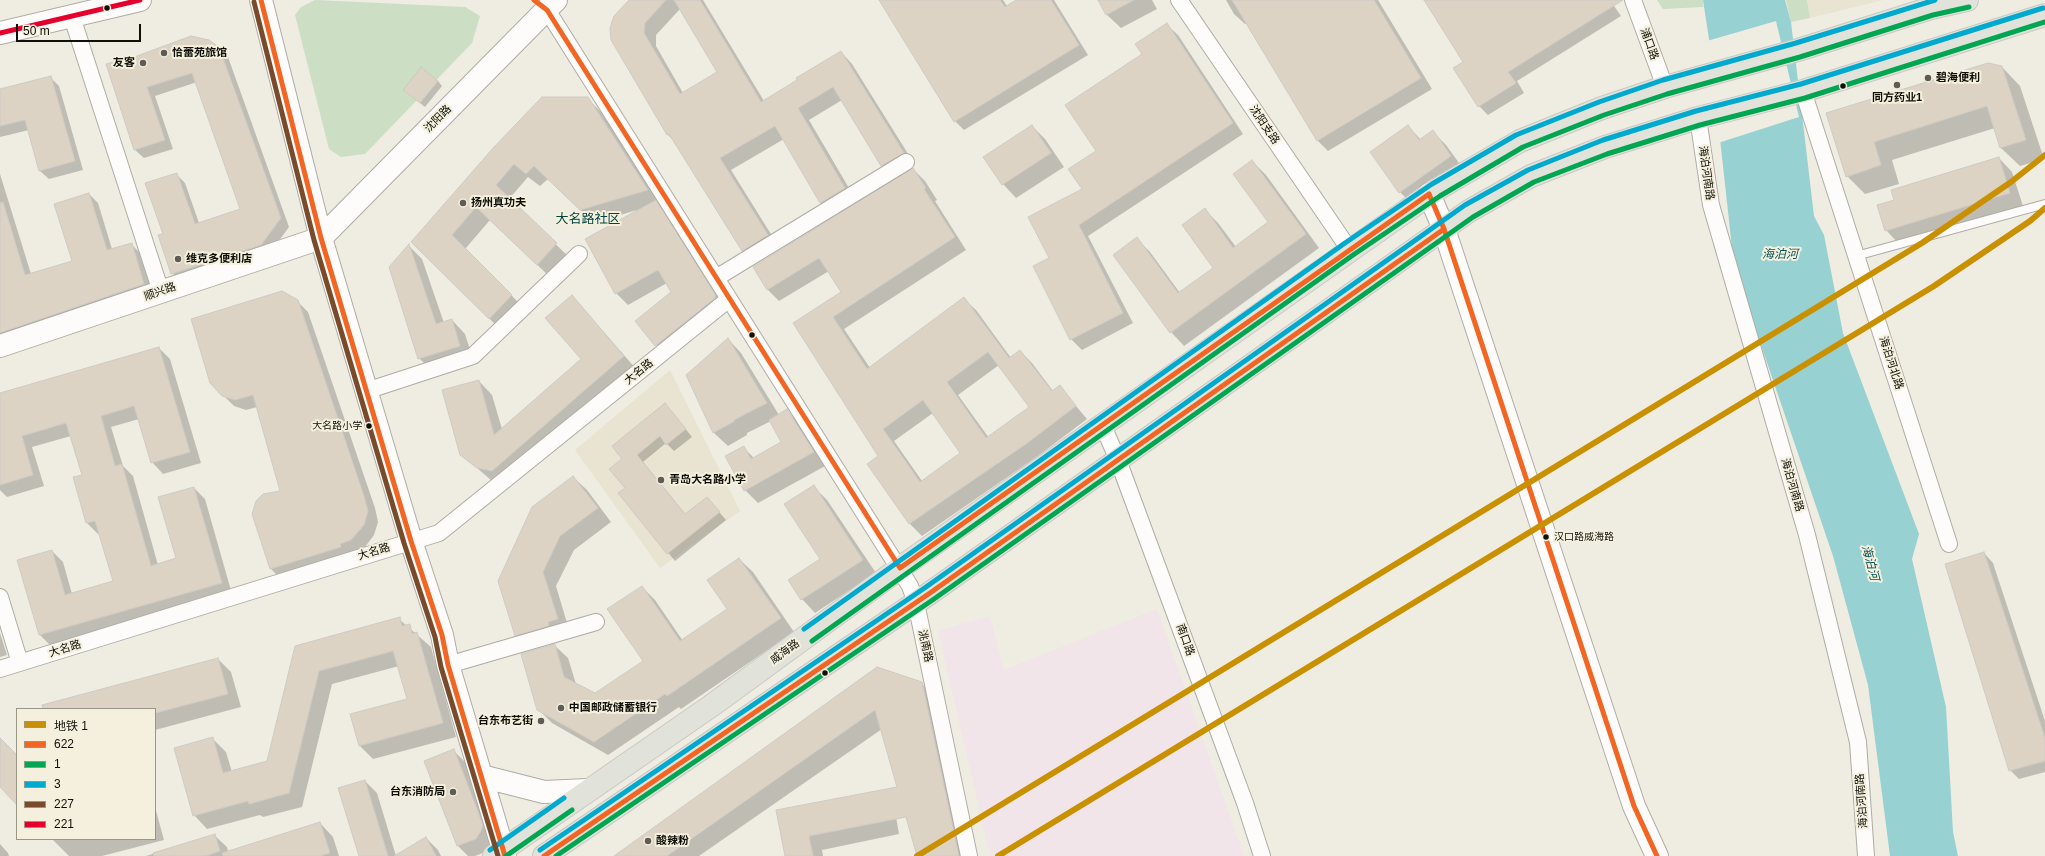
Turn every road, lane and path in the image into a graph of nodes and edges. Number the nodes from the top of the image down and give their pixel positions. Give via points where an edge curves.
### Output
1 (140, 0) edge
2 (261, 0) edge
3 (1179, 0) edge
4 (1633, 0) edge
5 (1967, 0) edge
6 (546, 3) edge
7 (2045, 15) edge
8 (72, 17) junction
9 (0, 33) edge
10 (1665, 87) junction
11 (1803, 91) junction
12 (1698, 118) junction
13 (906, 162) dead end
14 (1429, 194) junction
15 (2045, 204) edge
16 (1444, 229) junction
17 (321, 238) junction
18 (1349, 249) junction
19 (579, 254) dead end
20 (1856, 256) junction
21 (716, 278) junction
22 (161, 292) junction
23 (729, 299) junction
24 (0, 346) edge
25 (366, 390) junction
26 (1103, 426) junction
27 (1118, 460) junction
28 (411, 541) junction
29 (1949, 544) dead end
30 (900, 568) junction
31 (0, 597) edge
32 (916, 603) junction
33 (596, 622) dead end
34 (20, 663) junction
35 (448, 665) junction
36 (0, 669) edge
37 (481, 776) junction
38 (587, 790) junction
39 (501, 854) edge
40 (544, 856) edge
41 (970, 856) edge
42 (1262, 856) edge
43 (1657, 856) edge
44 (1866, 856) edge

1 - 8 main road
2 - 17 main road
3 - 18 street, 沈阳支路
4 - 10 street, 浦口路
5 - 10 main road, 威海路 via 1931,8 1798,50
6 - 17 main road, 沈阳路
6 - 21 street, 洮南路
7 - 11 main road
8 - 9 main road
8 - 22 street
10 - 14 main road, 威海路 via 1602,108 1520,141
11 - 12 main road
11 - 20 street, 海泊河北路
12 - 16 main road via 1605,146 1531,176 1469,211
12 - 44 street, 海泊河南路 via 1711,205 1807,535 1858,742
13 - 21 street
14 - 16 main road
14 - 18 main road, 威海路
15 - 20 lane
16 - 27 main road
16 - 43 main road via 1634,806
17 - 22 main road, 顺兴路
17 - 25 main road
18 - 26 main road, 威海路
19 - 25 street via 473,356
20 - 29 street, 海泊河北路
21 - 23 street, 洮南路
22 - 24 main road, 顺兴路
23 - 28 street, 大名路 via 439,533
23 - 30 street, 洮南路
25 - 28 main road
26 - 27 street, 南口路
26 - 30 main road, 威海路
27 - 32 main road
27 - 42 street, 南口路
28 - 34 street, 大名路
28 - 35 main road via 442,635
30 - 32 street, 洮南路
30 - 38 main road, 威海路 via 711,706
31 - 34 street
32 - 40 main road
32 - 41 street, 洮南路
33 - 35 street
34 - 36 street, 大名路
35 - 37 main road
37 - 38 main road via 544,792
37 - 39 main road
38 - 39 main road, 威海路

